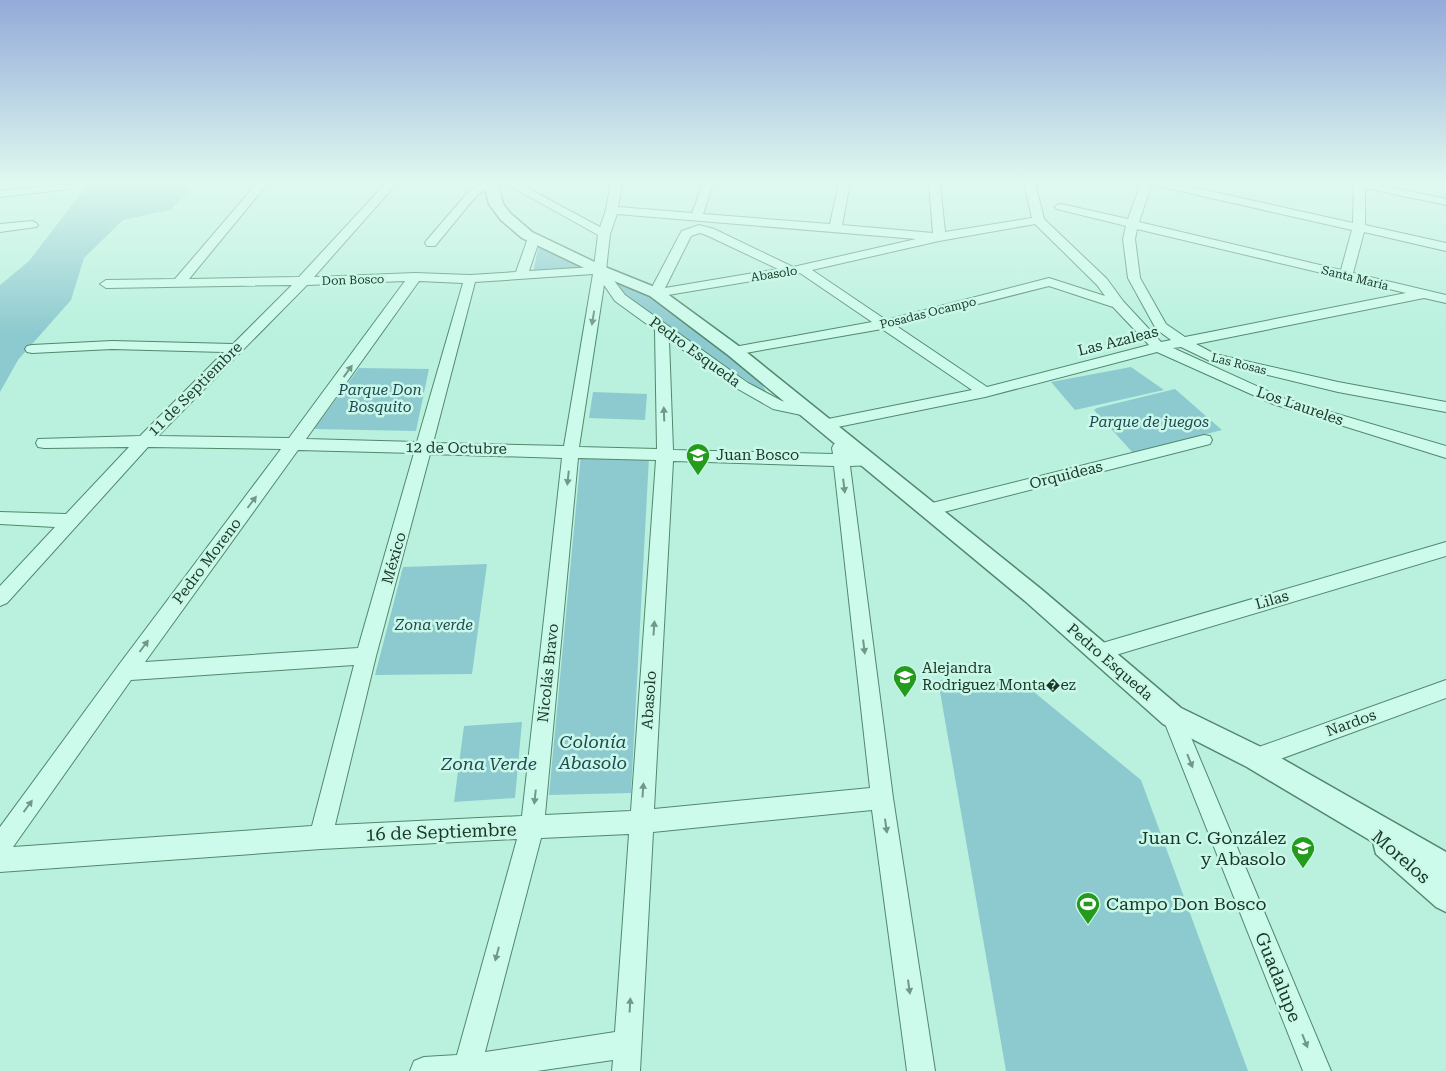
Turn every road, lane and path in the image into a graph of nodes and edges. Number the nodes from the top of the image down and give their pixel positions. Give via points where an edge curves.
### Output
1 (221, 233) edge
2 (347, 233) edge
3 (440, 233) edge
4 (527, 233) edge
5 (689, 233) edge
6 (712, 233) edge
7 (894, 233) edge
8 (939, 233) edge
9 (958, 233) edge
10 (1051, 233) edge
11 (1130, 233) edge
12 (1169, 233) edge
13 (1357, 233) edge
14 (1385, 233) edge
15 (604, 234) edge
16 (939, 236) junction
17 (534, 238) junction
18 (431, 244) dead end
19 (1446, 247) edge
20 (600, 270) junction
21 (797, 270) junction
22 (521, 276) junction
23 (1346, 276) junction
24 (415, 277) junction
25 (470, 279) junction
26 (303, 281) junction
27 (179, 283) junction
28 (106, 284) dead end
29 (656, 293) junction
30 (1422, 294) junction
31 (1446, 299) edge
32 (1118, 304) junction
33 (885, 324) junction
34 (662, 329) junction
35 (1183, 342) junction
36 (1158, 347) junction
37 (236, 348) junction
38 (32, 349) dead end
39 (734, 351) junction
40 (985, 392) junction
41 (1446, 407) edge
42 (806, 411) junction
43 (831, 432) junction
44 (144, 440) junction
45 (1204, 440) dead end
46 (44, 443) dead end
47 (295, 444) junction
48 (425, 447) junction
49 (571, 450) junction
50 (1446, 452) edge
51 (666, 454) junction
52 (841, 460) junction
53 (868, 461) junction
54 (928, 510) junction
55 (0, 518) edge
56 (70, 521) junction
57 (1446, 549) edge
58 (0, 598) edge
59 (1099, 652) junction
60 (366, 656) junction
61 (125, 672) junction
62 (1446, 689) edge
63 (1172, 716) junction
64 (1256, 758) junction
65 (882, 798) junction
66 (1355, 817) junction
67 (641, 822) junction
68 (532, 828) junction
69 (321, 837) junction
70 (0, 846) edge
71 (0, 860) edge
72 (1446, 868) edge
73 (1446, 897) edge
74 (628, 1044) junction
75 (466, 1070) edge
76 (424, 1071) edge
77 (626, 1071) edge
78 (921, 1071) edge
79 (1317, 1071) edge

1 - 27 street
2 - 26 street, 11 de Septiembre
3 - 18 street
4 - 17 street, Pedro Esqueda
5 - 29 street
6 - 21 street
7 - 16 street
8 - 16 street
9 - 16 street, Abasolo
10 - 32 street via 1102,282
11 - 35 street, Las Rosas via 1134,278 1161,326
12 - 23 street, Santa María
13 - 23 street
14 - 19 street
15 - 20 street, Nicolás Bravo
16 - 21 street, Abasolo
17 - 20 street, Pedro Esqueda
17 - 22 street
20 - 22 street, Don Bosco
20 - 29 street, Pedro Esqueda
20 - 34 street, Pedro Esqueda via 620,298
20 -> 49 street, Nicolás Bravo
21 - 29 street, Abasolo
21 - 33 street
22 - 25 street, Don Bosco
23 - 30 street, Santa María
24 - 25 street, Don Bosco
24 - 26 street, Don Bosco
47 -> 24 street, Pedro Moreno
25 - 48 street, México
26 - 27 street, Don Bosco
26 - 37 street, 11 de Septiembre
27 - 28 street, Don Bosco
29 - 39 street, Pedro Esqueda
30 - 31 street, Santa María
30 - 35 street, Las Azaleas
32 - 33 street, Posadas Ocampo via 1049,282
32 - 36 street
33 - 39 street, Posadas Ocampo
33 - 40 street
34 - 42 street, Pedro Esqueda via 743,386 778,405
51 -> 34 street, Abasolo
35 - 36 street, Las Azaleas
35 - 41 street, Las Rosas via 1210,357 1338,387
36 - 40 street, Las Azaleas
36 - 50 street, Los Laureles via 1278,401
37 - 38 street via 112,346
37 - 44 street, 11 de Septiembre
39 - 42 street, Pedro Esqueda
40 - 43 street, Las Azaleas
42 - 43 street, Pedro Esqueda
43 - 52 street
43 - 53 street, Pedro Esqueda
44 - 46 street, 12 de Octubre
44 - 47 street, 12 de Octubre
44 - 56 street, 11 de Septiembre
45 - 54 street, Orquideas
47 - 48 street, 12 de Octubre
61 -> 47 street, Pedro Moreno
48 - 49 street, 12 de Octubre
48 - 60 street, México
49 - 51 street, 12 de Octubre
49 -> 68 street, Nicolás Bravo
51 - 52 street, 12 de Octubre
67 -> 51 street, Abasolo
52 - 53 street, 12 de Octubre
52 -> 65 street
53 - 54 street, Pedro Esqueda
54 - 59 street, Pedro Esqueda
55 - 56 street
56 - 58 street, 11 de Septiembre
57 - 59 street, Lilas
59 - 63 street, Pedro Esqueda
60 - 61 street
60 - 69 street, México
70 -> 61 street, Pedro Moreno
62 - 64 street, Nardos
63 - 64 street, Pedro Esqueda
63 -> 79 street, Guadalupe
64 - 66 street, Pedro Esqueda
65 - 67 street, 16 de Septiembre
65 -> 78 street
66 - 72 street, Pedro Esqueda
66 - 73 street, Morelos
67 - 68 street, 16 de Septiembre
74 -> 67 street, Abasolo
68 - 69 street, 16 de Septiembre
68 -> 75 street, Nicolás Bravo
69 - 71 street, 16 de Septiembre
74 - 75 street
74 - 77 street, Abasolo
75 - 76 street

